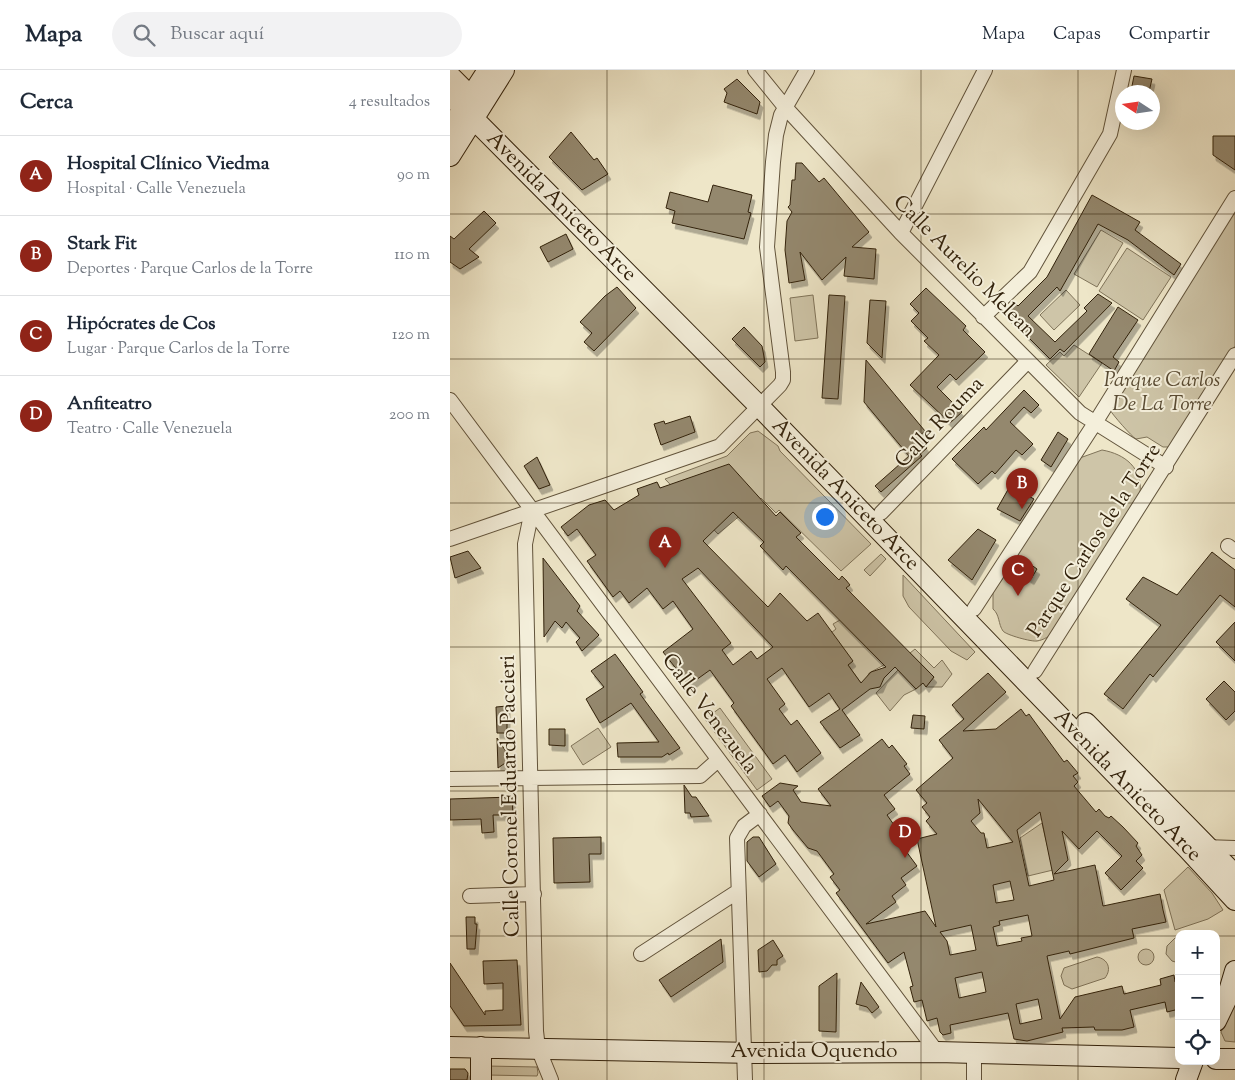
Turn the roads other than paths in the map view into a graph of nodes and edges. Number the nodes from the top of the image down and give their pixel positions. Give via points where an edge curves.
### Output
1 (488, 70) edge
2 (504, 70) edge
3 (754, 70) edge
4 (807, 70) edge
5 (985, 70) edge
6 (1124, 70) edge
7 (450, 76) edge
8 (468, 105) edge
9 (785, 107) junction
10 (450, 129) edge
11 (450, 156) edge
12 (1235, 198) edge
13 (900, 233) junction
14 (983, 317) junction
15 (1235, 356) edge
16 (1028, 361) junction
17 (450, 400) edge
18 (763, 402) junction
19 (1095, 423) junction
20 (1166, 467) junction
21 (532, 510) junction
22 (882, 513) junction
23 (450, 539) edge
24 (974, 609) junction
25 (1035, 671) junction
26 (718, 760) junction
27 (531, 778) junction
28 (450, 779) edge
29 (760, 814) junction
30 (1186, 846) junction
31 (1207, 847) junction
32 (1235, 848) edge
33 (1235, 875) edge
34 (737, 892) junction
35 (534, 894) junction
36 (470, 896) dead end
37 (1235, 900) edge
38 (641, 954) dead end
39 (1235, 971) edge
40 (1216, 1020) edge
41 (450, 1047) edge
42 (481, 1047) junction
43 (538, 1048) junction
44 (744, 1052) junction
45 (937, 1052) junction
46 (974, 1053) junction
47 (1175, 1058) edge
48 (1220, 1059) edge
49 (1235, 1059) edge
50 (1192, 1065) edge
51 (481, 1080) edge
52 (551, 1080) edge
53 (745, 1080) edge
54 (974, 1080) edge
55 (1186, 1080) edge

1 - 8 main road
2 - 8 main road
3 - 9 street, Calle Aurelio Melean
4 - 9 street
5 - 13 street
6 - 14 street via 1110,134 1030,272
7 - 8 main road, Avenida Aniceto Arce
8 - 10 main road
8 - 11 main road
8 - 18 main road, Avenida Aniceto Arce
9 - 13 street, Calle Aurelio Melean
9 - 18 street via 776,136 768,247 783,380
12 - 19 street
13 - 14 street, Calle Aurelio Melean
14 - 16 street, Calle Aurelio Melean
15 - 20 street, Parque Carlos de la Torre
16 - 19 street, Calle Aurelio Melean via 1080,414
16 - 22 street, Calle Rouma
17 - 21 street, Calle Venezuela
18 - 21 street via 720,446
18 - 22 main road, Avenida Aniceto Arce
18 - 30 main road, Avenida Aniceto Arce
19 - 20 street, Calle Aurelio Melean
19 - 24 street
20 - 25 street, Parque Carlos de la Torre
21 - 23 street
21 - 26 street, Calle Venezuela
21 - 27 street, Calle Coronel Eduardo Paccieri via 525,544
22 - 24 main road, Avenida Aniceto Arce
24 - 25 main road, Avenida Aniceto Arce
25 - 31 main road, Avenida Aniceto Arce
26 - 27 street via 700,776
26 - 29 street, Calle Venezuela
27 - 28 street
27 - 35 street, Calle Coronel Eduardo Paccieri
29 - 34 street via 744,826 737,838
29 - 45 street, Calle Venezuela
30 - 31 street
30 - 37 main road, Avenida Aniceto Arce
31 - 32 street
31 - 33 main road, Avenida Aniceto Arce
34 - 38 street
34 - 44 street
35 - 36 street
35 - 43 street, Calle Coronel Eduardo Paccieri
39 - 40 main road
41 - 42 main road, Avenida Oquendo
42 - 43 main road, Avenida Oquendo
42 - 51 main road
43 - 44 main road, Avenida Oquendo
43 - 52 street, Calle Coronel Eduardo Paccieri
44 - 45 main road, Avenida Oquendo
44 - 53 street
45 - 46 main road, Avenida Oquendo
46 - 47 main road, Avenida Oquendo
46 - 54 street
48 - 49 main road
50 - 55 main road

